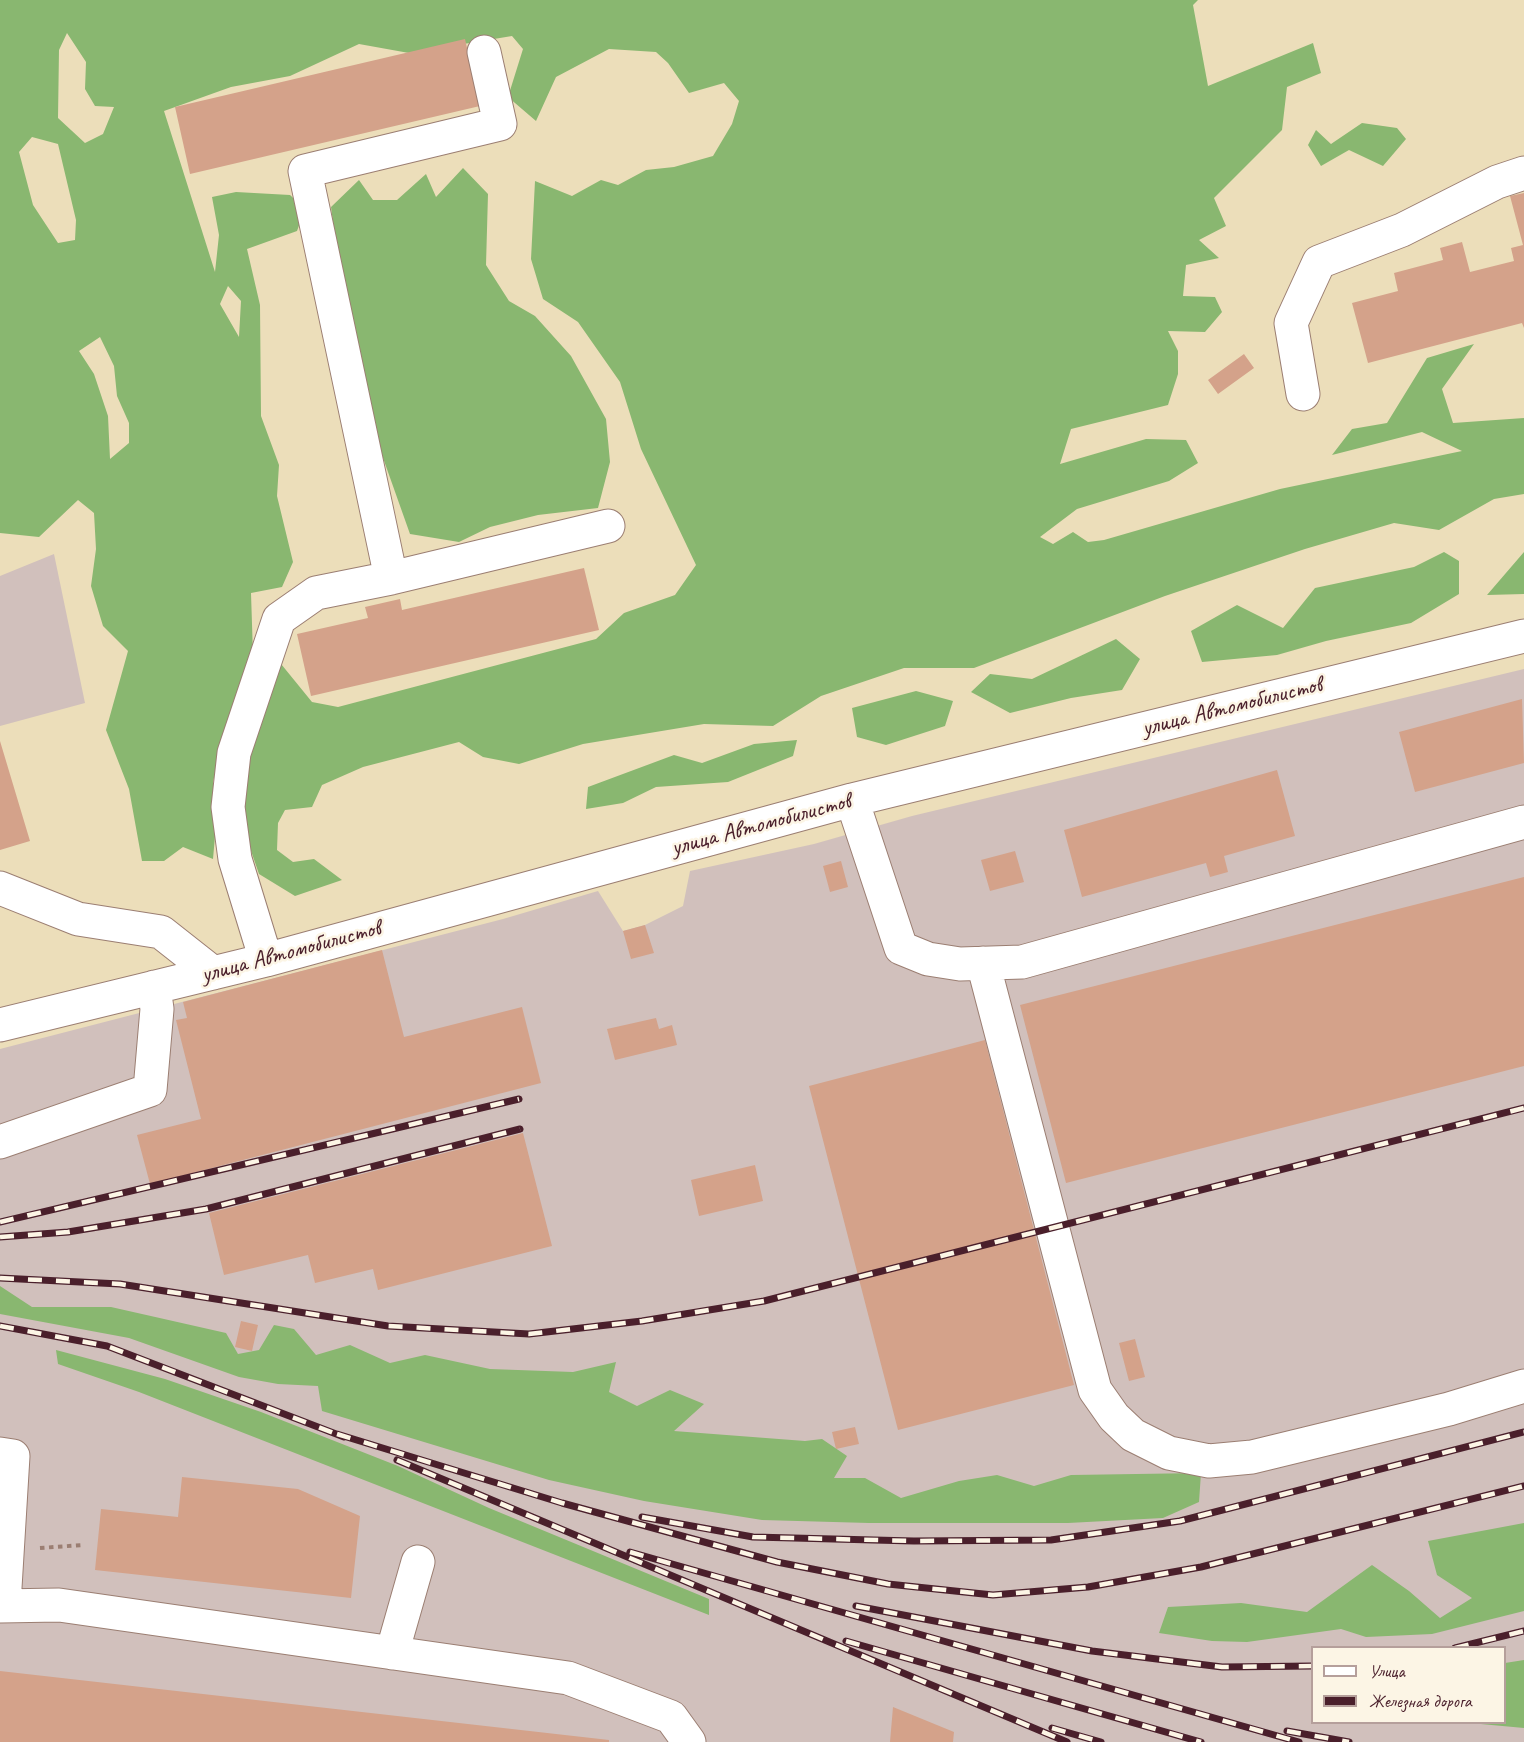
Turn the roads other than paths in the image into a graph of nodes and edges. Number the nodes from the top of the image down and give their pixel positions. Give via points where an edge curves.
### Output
1 (484, 52) dead end
2 (1524, 172) edge
3 (1303, 394) dead end
4 (608, 526) dead end
5 (392, 578) junction
6 (1524, 636) edge
7 (852, 800) junction
8 (1524, 822) edge
9 (0, 888) edge
10 (266, 960) junction
11 (983, 963) junction
12 (213, 973) junction
13 (154, 987) junction
14 (0, 1025) edge
15 (0, 1142) edge
16 (1524, 1386) edge
17 (0, 1454) edge
18 (418, 1563) dead end
19 (2, 1605) edge
20 (392, 1653) junction
21 (689, 1742) edge

1 - 5 street via 500,124 305,171
2 - 3 street via 1402,230 1319,262 1291,323
4 - 5 street
5 - 10 street via 316,593 279,619 234,753 228,807 236,859
6 - 7 street, улица Автомобилистов
7 - 10 street, улица Автомобилистов
7 - 11 street via 902,948 928,959
8 - 11 street via 1022,962
9 - 12 street via 78,919 161,932
10 - 12 street, улица Автомобилистов
11 - 16 street via 1095,1390 1133,1435 1169,1453 1209,1461 1252,1457 1449,1409
12 - 13 street, улица Автомобилистов
13 - 14 street, улица Автомобилистов
13 - 15 street via 157,1009 150,1090
17 - 19 street via 13,1456
18 - 20 street
19 - 20 street via 59,1605
20 - 21 street via 568,1678 671,1717

